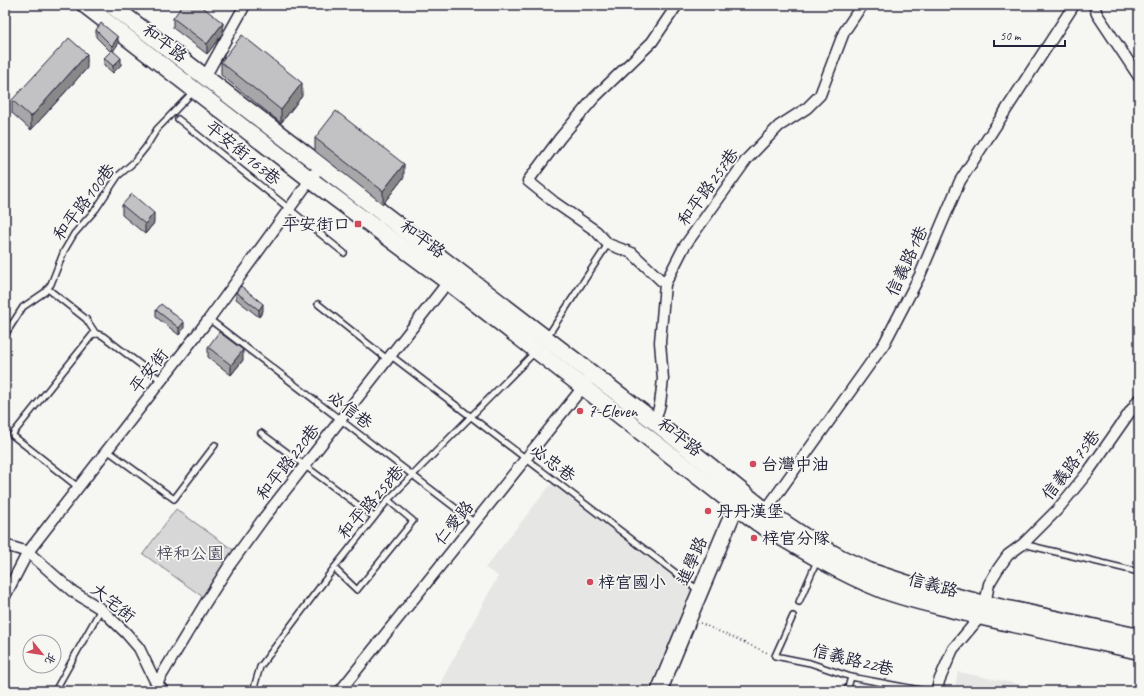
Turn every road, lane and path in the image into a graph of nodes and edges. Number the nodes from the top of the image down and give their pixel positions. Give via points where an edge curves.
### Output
1 (85, 5) edge
2 (245, 5) edge
3 (677, 5) edge
4 (862, 5) edge
5 (1074, 5) edge
6 (1094, 5) edge
7 (118, 7) edge
8 (205, 77) junction
9 (1139, 77) edge
10 (194, 90) junction
11 (178, 119) dead end
12 (321, 165) junction
13 (311, 180) junction
14 (290, 209) junction
15 (608, 244) junction
16 (344, 252) dead end
17 (452, 276) junction
18 (665, 284) junction
19 (48, 289) junction
20 (318, 304) dead end
21 (209, 319) junction
22 (96, 334) junction
23 (5, 335) edge
24 (541, 345) junction
25 (389, 358) junction
26 (588, 380) junction
27 (162, 381) junction
28 (1139, 399) edge
29 (470, 416) junction
30 (340, 420) junction
31 (655, 422) junction
32 (261, 433) dead end
33 (215, 445) dead end
34 (107, 450) junction
35 (525, 459) junction
36 (305, 466) junction
37 (412, 475) junction
38 (78, 487) junction
39 (739, 499) junction
40 (388, 500) junction
41 (374, 517) junction
42 (762, 517) junction
43 (474, 523) junction
44 (1023, 544) junction
45 (5, 545) edge
46 (28, 552) junction
47 (818, 559) junction
48 (334, 568) junction
49 (1139, 572) edge
50 (700, 591) junction
51 (5, 596) edge
52 (799, 602) dead end
53 (101, 609) junction
54 (983, 610) junction
55 (793, 616) dead end
56 (689, 618) junction
57 (1139, 637) edge
58 (1139, 651) edge
59 (775, 656) junction
60 (851, 677) junction
61 (160, 687) edge
62 (55, 691) edge
63 (253, 691) edge
64 (340, 691) edge
65 (659, 691) edge
66 (847, 691) edge
67 (925, 691) edge
68 (936, 691) edge

1 - 10 main road, 和平路
2 - 8 street
3 - 15 street via 652,42 594,98 528,181 596,231
4 - 18 street, 和平路257巷 via 844,32 820,95 807,108 779,126 747,159 684,247
5 - 42 street, 信義路1巷 via 960,181 920,275 884,344
6 - 9 street via 1097,14
7 - 8 main road, 和平路
8 - 12 main road, 和平路
10 - 13 main road, 和平路
10 - 19 lane, 和平路100巷 via 157,129 146,147 118,176 96,209 74,234
11 - 14 lane, 平安街163巷
12 - 13 street, 平安街
12 - 17 main road, 和平路
13 - 14 street, 平安街
13 - 17 main road, 和平路
14 - 16 lane, 平安街163巷
14 - 21 street, 平安街
15 - 18 street via 632,253
15 - 24 lane, 和平路258巷
17 - 24 main road, 和平路
17 - 25 street, 和平路220巷
18 - 31 street, 和平路257巷 via 660,342 663,379
19 - 22 lane via 86,319
19 - 23 lane, 和平路100巷 via 24,307
20 - 25 lane, 必忠巷
21 - 27 street, 平安街
21 - 30 lane, 必信巷
22 - 27 lane via 104,336
22 - 38 lane via 93,334 12,435
24 - 26 main road, 和平路
24 - 29 lane, 和平路258巷
25 - 29 lane, 必忠巷
25 - 30 street, 和平路220巷
26 - 31 main road, 和平路
26 - 35 street, 仁愛路
26 - 39 main road, 和平路
27 - 34 street, 平安街
28 - 44 street, 信義路75巷 via 1084,477 1057,510
29 - 35 lane, 必忠巷
29 - 37 lane, 和平路258巷
30 - 36 street, 和平路220巷
30 - 37 lane, 必信巷
31 - 39 main road, 和平路
32 - 36 lane
33 - 34 lane via 174,499
34 - 38 street, 平安街
35 - 43 street, 仁愛路
35 - 50 lane, 必忠巷
36 - 41 lane
36 - 61 street, 和平路220巷 via 206,602
37 - 40 lane, 和平路258巷
37 - 43 lane, 必信巷
38 - 46 street, 平安街
39 - 42 main road, 信義路
39 - 50 street, 進學路
40 - 41 lane, 和平路258巷
40 - 48 lane via 413,521 357,590
41 - 48 lane, 和平路258巷
42 - 47 main road, 信義路
42 - 54 main road, 信義路 via 869,571
43 - 64 street, 仁愛路
44 - 49 lane
44 - 54 street, 信義路75巷 via 1008,555 998,569 989,584
45 - 46 street
46 - 51 street, 平安街
46 - 53 street, 大宅街 via 72,591
47 - 52 lane
47 - 54 main road, 信義路 via 862,582 908,598
48 - 63 lane, 和平路258巷 via 260,667
50 - 56 street, 進學路
53 - 61 street, 大宅街 via 139,648
53 - 62 lane
54 - 57 main road, 信義路
54 - 58 main road, 信義路
54 - 68 street via 953,649
55 - 59 lane
56 - 59 path
56 - 65 street, 進學路
59 - 60 lane, 信義路22巷 via 810,663
60 - 66 lane
60 - 67 lane, 信義路22巷

